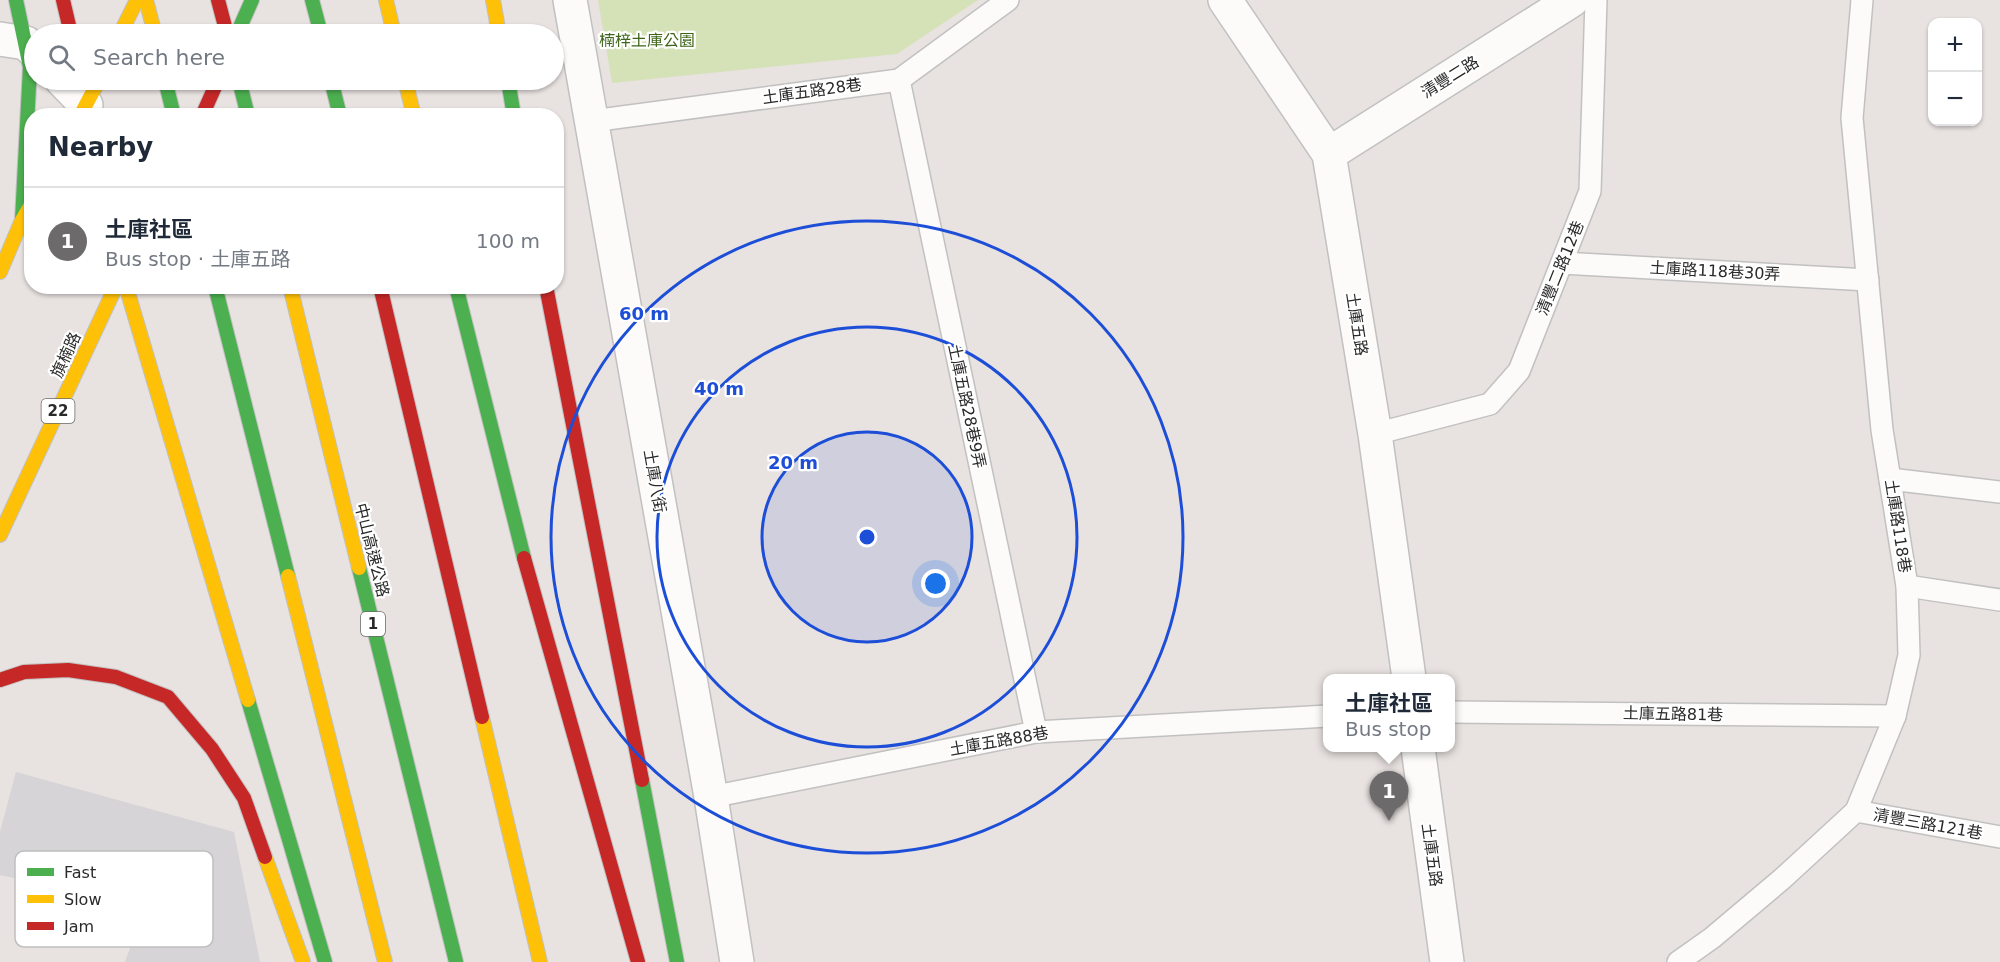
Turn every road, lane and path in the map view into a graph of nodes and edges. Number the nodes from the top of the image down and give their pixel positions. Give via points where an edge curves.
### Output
1 (16, 0) edge
2 (63, 0) edge
3 (137, 0) edge
4 (147, 0) edge
5 (219, 0) edge
6 (252, 0) edge
7 (386, 0) edge
8 (493, 0) edge
9 (570, 0) edge
10 (1008, 0) edge
11 (1225, 0) edge
12 (1572, 0) edge
13 (1596, 0) edge
14 (1862, 0) edge
15 (313, 2) edge
16 (69, 24) edge
17 (125, 24) edge
18 (153, 24) edge
19 (225, 24) edge
20 (241, 24) edge
21 (318, 24) edge
22 (392, 24) edge
23 (497, 24) edge
24 (20, 44) edge
25 (899, 80) junction
26 (29, 90) edge
27 (168, 90) edge
28 (214, 90) edge
29 (241, 90) edge
30 (334, 90) edge
31 (408, 90) edge
32 (510, 90) edge
33 (28, 108) edge
34 (172, 108) edge
35 (206, 108) edge
36 (246, 108) edge
37 (338, 108) edge
38 (412, 108) edge
39 (513, 108) edge
40 (592, 121) junction
41 (1329, 154) junction
42 (24, 182) edge
43 (24, 217) edge
44 (22, 220) junction
45 (1562, 263) junction
46 (0, 272) edge
47 (1868, 280) junction
48 (112, 294) edge
49 (128, 294) edge
50 (217, 294) edge
51 (292, 294) edge
52 (382, 294) edge
53 (458, 294) edge
54 (548, 294) edge
55 (1375, 434) junction
56 (1890, 479) junction
57 (2000, 492) edge
58 (0, 535) edge
59 (1907, 586) junction
60 (2000, 600) edge
61 (1408, 674) edge
62 (0, 680) edge
63 (1455, 712) edge
64 (1323, 716) edge
65 (1894, 716) junction
66 (1036, 732) junction
67 (1419, 752) edge
68 (711, 796) junction
69 (1856, 811) junction
70 (2000, 837) edge
71 (303, 962) edge
72 (325, 962) edge
73 (385, 962) edge
74 (456, 962) edge
75 (540, 962) edge
76 (638, 962) edge
77 (677, 962) edge
78 (737, 962) edge
79 (1447, 962) edge
80 (1678, 962) edge

1 - 24 main road
2 - 16 main road
3 - 17 main road
4 - 18 main road
5 - 19 main road
6 - 20 main road
7 - 22 main road
8 - 23 main road
9 - 40 street, 土庫八街
10 - 25 lane, 土庫五路28巷
11 - 41 street, 土庫五路
12 - 41 street, 清豐二路
13 - 45 lane, 清豐二路12巷 via 1590,191
14 - 47 lane, 土庫路118巷 via 1852,118
15 - 21 main road
25 - 40 lane, 土庫五路28巷
25 - 66 lane, 土庫五路28巷9弄
26 - 33 main road
27 - 34 main road
28 - 35 main road
29 - 36 main road
30 - 37 main road
31 - 38 main road
32 - 39 main road
40 - 68 street, 土庫八街
41 - 55 street, 土庫五路
42 - 44 main road
43 - 44 main road
44 - 46 main road
45 - 47 lane, 土庫路118巷30弄
45 - 55 lane, 清豐二路12巷 via 1519,371 1490,404
47 - 56 lane, 土庫路118巷
48 - 58 main road, 旗楠路 / 22
49 - 72 main road
50 - 73 main road
51 - 74 main road, 中山高速公路 / 1
52 - 75 main road
53 - 76 main road via 516,530
54 - 77 main road
55 - 61 street, 土庫五路
56 - 57 lane
56 - 59 lane, 土庫路118巷
59 - 60 lane
59 - 65 lane, 土庫路118巷 via 1909,655
62 - 71 main road via 24,672 68,670 116,676 168,697 212,749 244,798
63 - 65 lane, 土庫五路81巷
64 - 66 lane, 土庫五路88巷
65 - 69 lane, 土庫路118巷
66 - 68 lane, 土庫五路88巷
67 - 79 street, 土庫五路
68 - 78 street, 土庫八街
69 - 70 lane, 清豐三路121巷
69 - 80 lane, 土庫路118巷 via 1782,879

